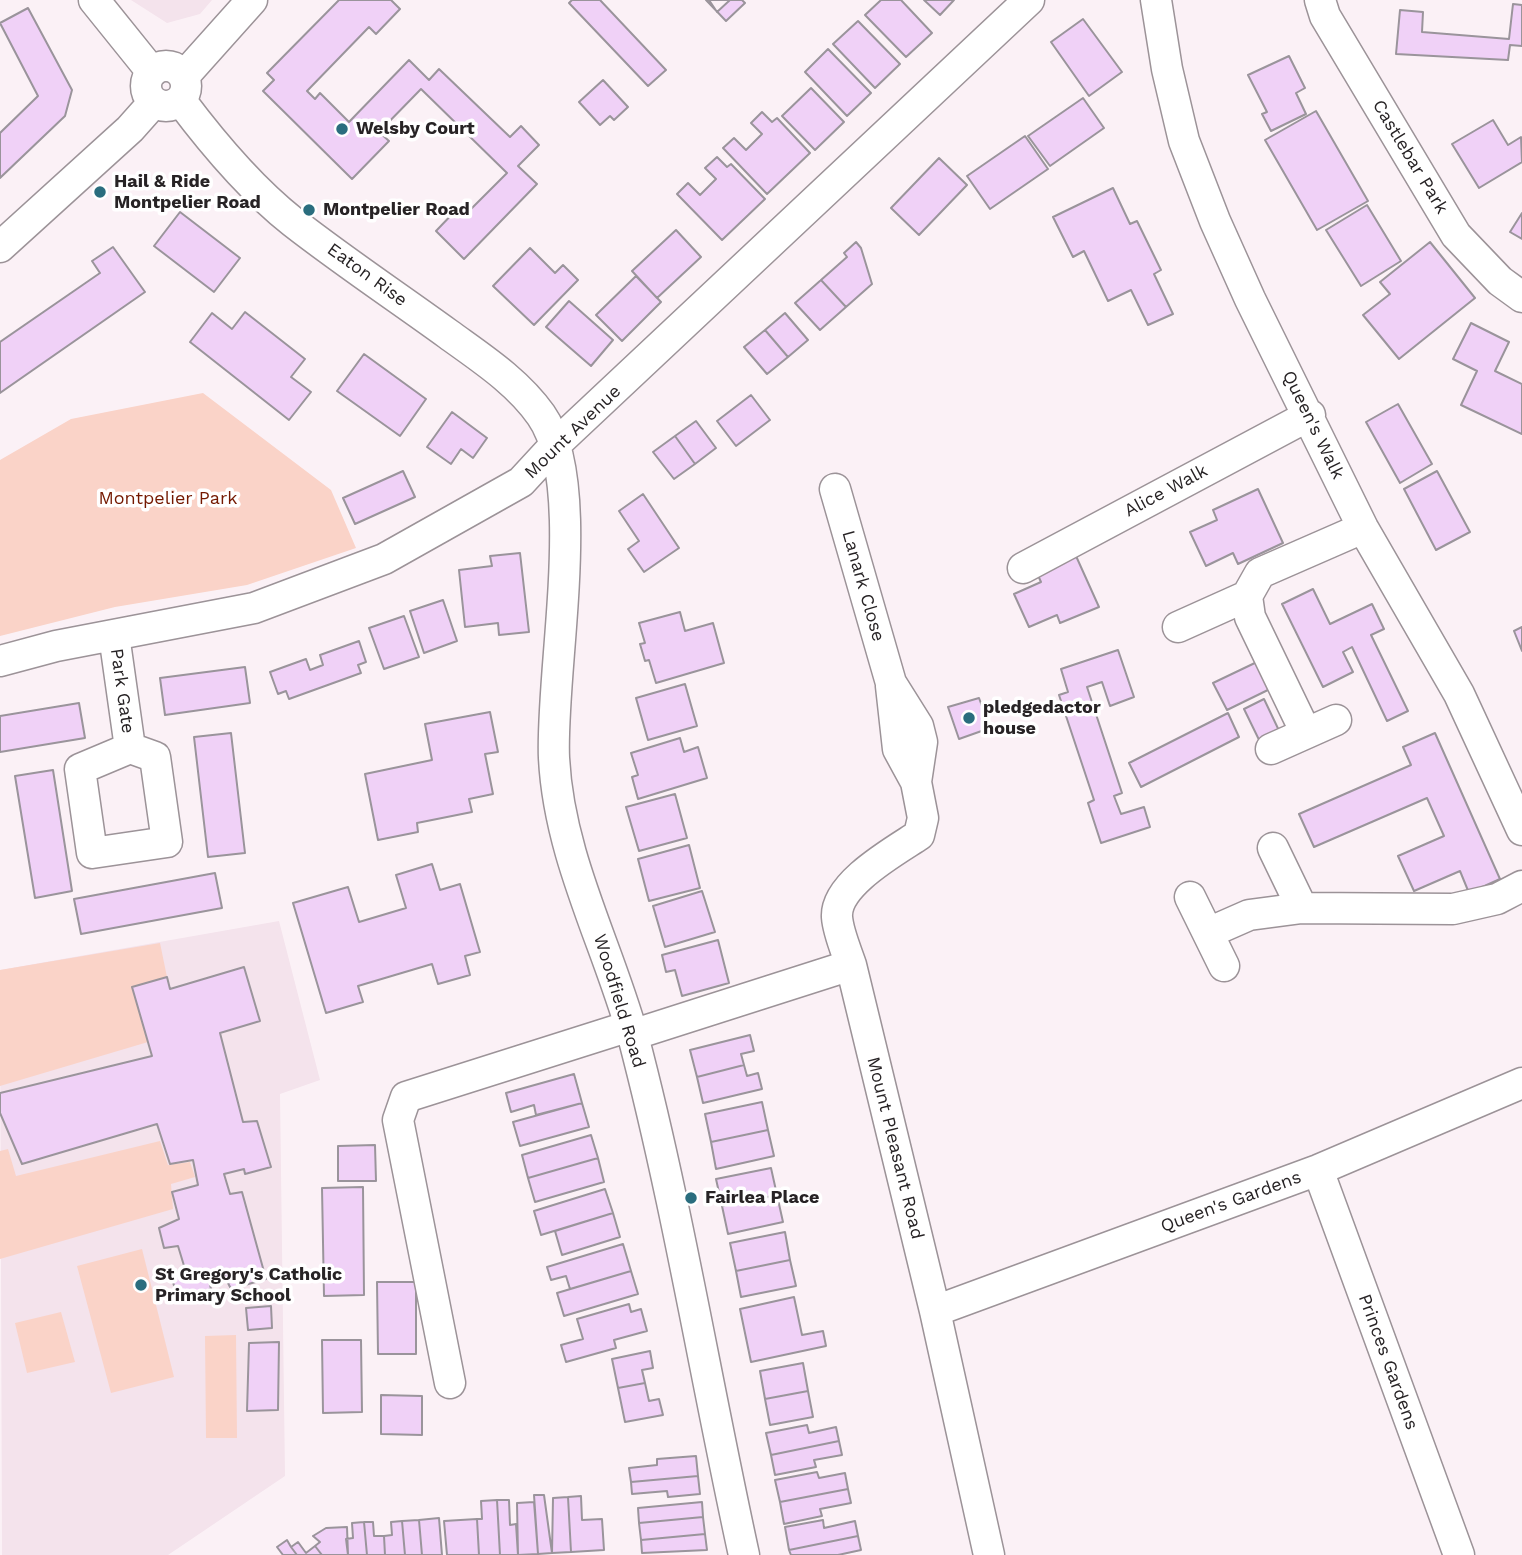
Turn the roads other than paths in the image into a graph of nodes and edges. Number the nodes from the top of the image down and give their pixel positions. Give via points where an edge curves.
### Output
1 (94, 0) edge
2 (251, 0) edge
3 (1029, 0) edge
4 (1156, 0) edge
5 (1320, 0) edge
6 (173, 93) junction
7 (0, 247) edge
8 (1522, 297) edge
9 (1310, 415) junction
10 (557, 443) junction
11 (835, 489) dead end
12 (1363, 528) junction
13 (1023, 568) dead end
14 (1247, 596) junction
15 (1178, 626) dead end
16 (114, 635) junction
17 (0, 661) edge
18 (1336, 720) dead end
19 (1306, 733) junction
20 (130, 748) dead end
21 (1271, 749) dead end
22 (1522, 830) edge
23 (1273, 848) dead end
24 (1522, 886) edge
25 (1190, 897) dead end
26 (1301, 908) junction
27 (1208, 933) junction
28 (851, 965) junction
29 (1224, 966) dead end
30 (631, 1031) junction
31 (1522, 1083) edge
32 (1318, 1170) junction
33 (935, 1311) junction
34 (450, 1382) dead end
35 (744, 1555) edge
36 (989, 1555) edge
37 (1458, 1555) edge

1 - 6 street via 152,72 171,66
2 - 6 street
3 - 10 street, Mount Avenue
4 - 9 street, Queen's Walk via 1184,141 1250,299
5 - 8 street, Castlebar Park via 1325,16 1457,235 1500,281
6 - 7 street
6 - 10 street, Eaton Rise via 257,190 292,222 504,374 541,414
9 - 12 street, Queen's Walk
9 - 13 street, Alice Walk
10 - 16 street, Mount Avenue via 521,482 384,559 254,608
10 - 30 street, Woodfield Road via 565,511 554,758 565,843
11 - 28 street, Lanark Close via 891,683 918,726 922,743 916,782 923,818 919,835 846,891 836,916
12 - 14 street via 1260,573
12 - 22 street, Queen's Walk via 1459,694
14 - 15 street
14 - 19 street via 1250,617
16 - 17 street, Mount Avenue
16 - 20 street, Park Gate
18 - 19 street
19 - 21 street
23 - 26 street
24 - 26 street via 1497,899 1453,909
25 - 27 street
26 - 27 street via 1249,915
27 - 29 street
28 - 30 street
28 - 33 street, Mount Pleasant Road
30 - 34 street via 406,1097 398,1120
30 - 35 street, Woodfield Road via 691,1283
31 - 32 street, Queen's Gardens
32 - 33 street, Queen's Gardens
32 - 37 street, Princes Gardens
33 - 36 street, Mount Pleasant Road

